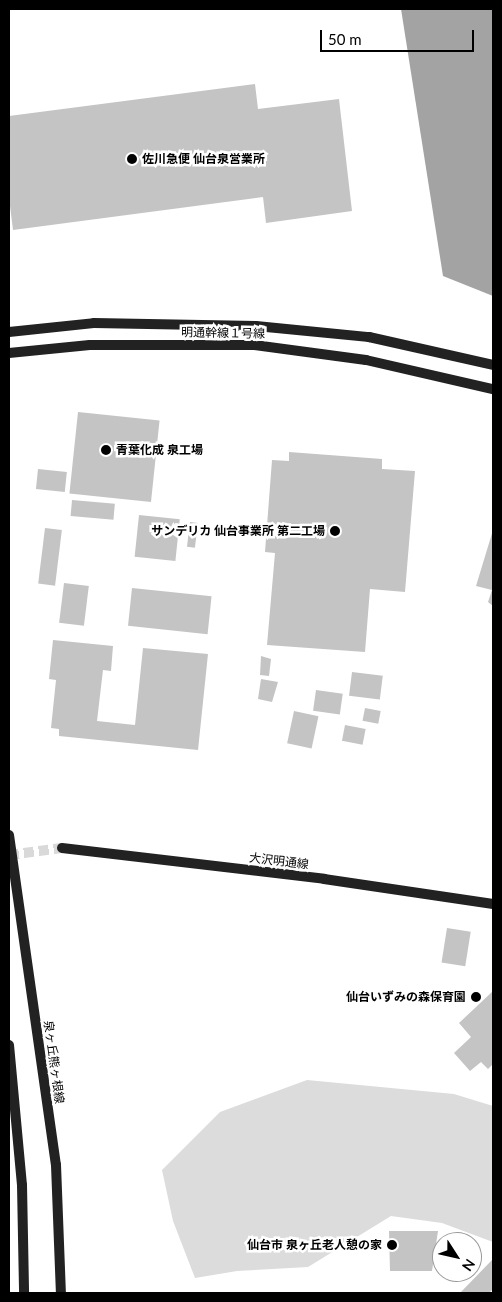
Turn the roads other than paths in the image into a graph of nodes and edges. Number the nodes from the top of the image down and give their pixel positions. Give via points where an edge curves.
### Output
1 (9, 332) edge
2 (9, 353) edge
3 (493, 365) edge
4 (493, 389) edge
5 (9, 835) edge
6 (62, 848) tunnel mouth
7 (493, 904) edge
8 (9, 1045) edge
9 (24, 1293) edge
10 (62, 1293) edge

1 - 3 street via 94,324 256,326 369,337
2 - 4 street, 明通幹線１号線 via 90,345 254,345 366,360
5 - 10 street, 泉ヶ丘熊ヶ根線 via 56,1165
6 - 7 street, 大沢明通線 via 324,879
8 - 9 street via 22,1185

